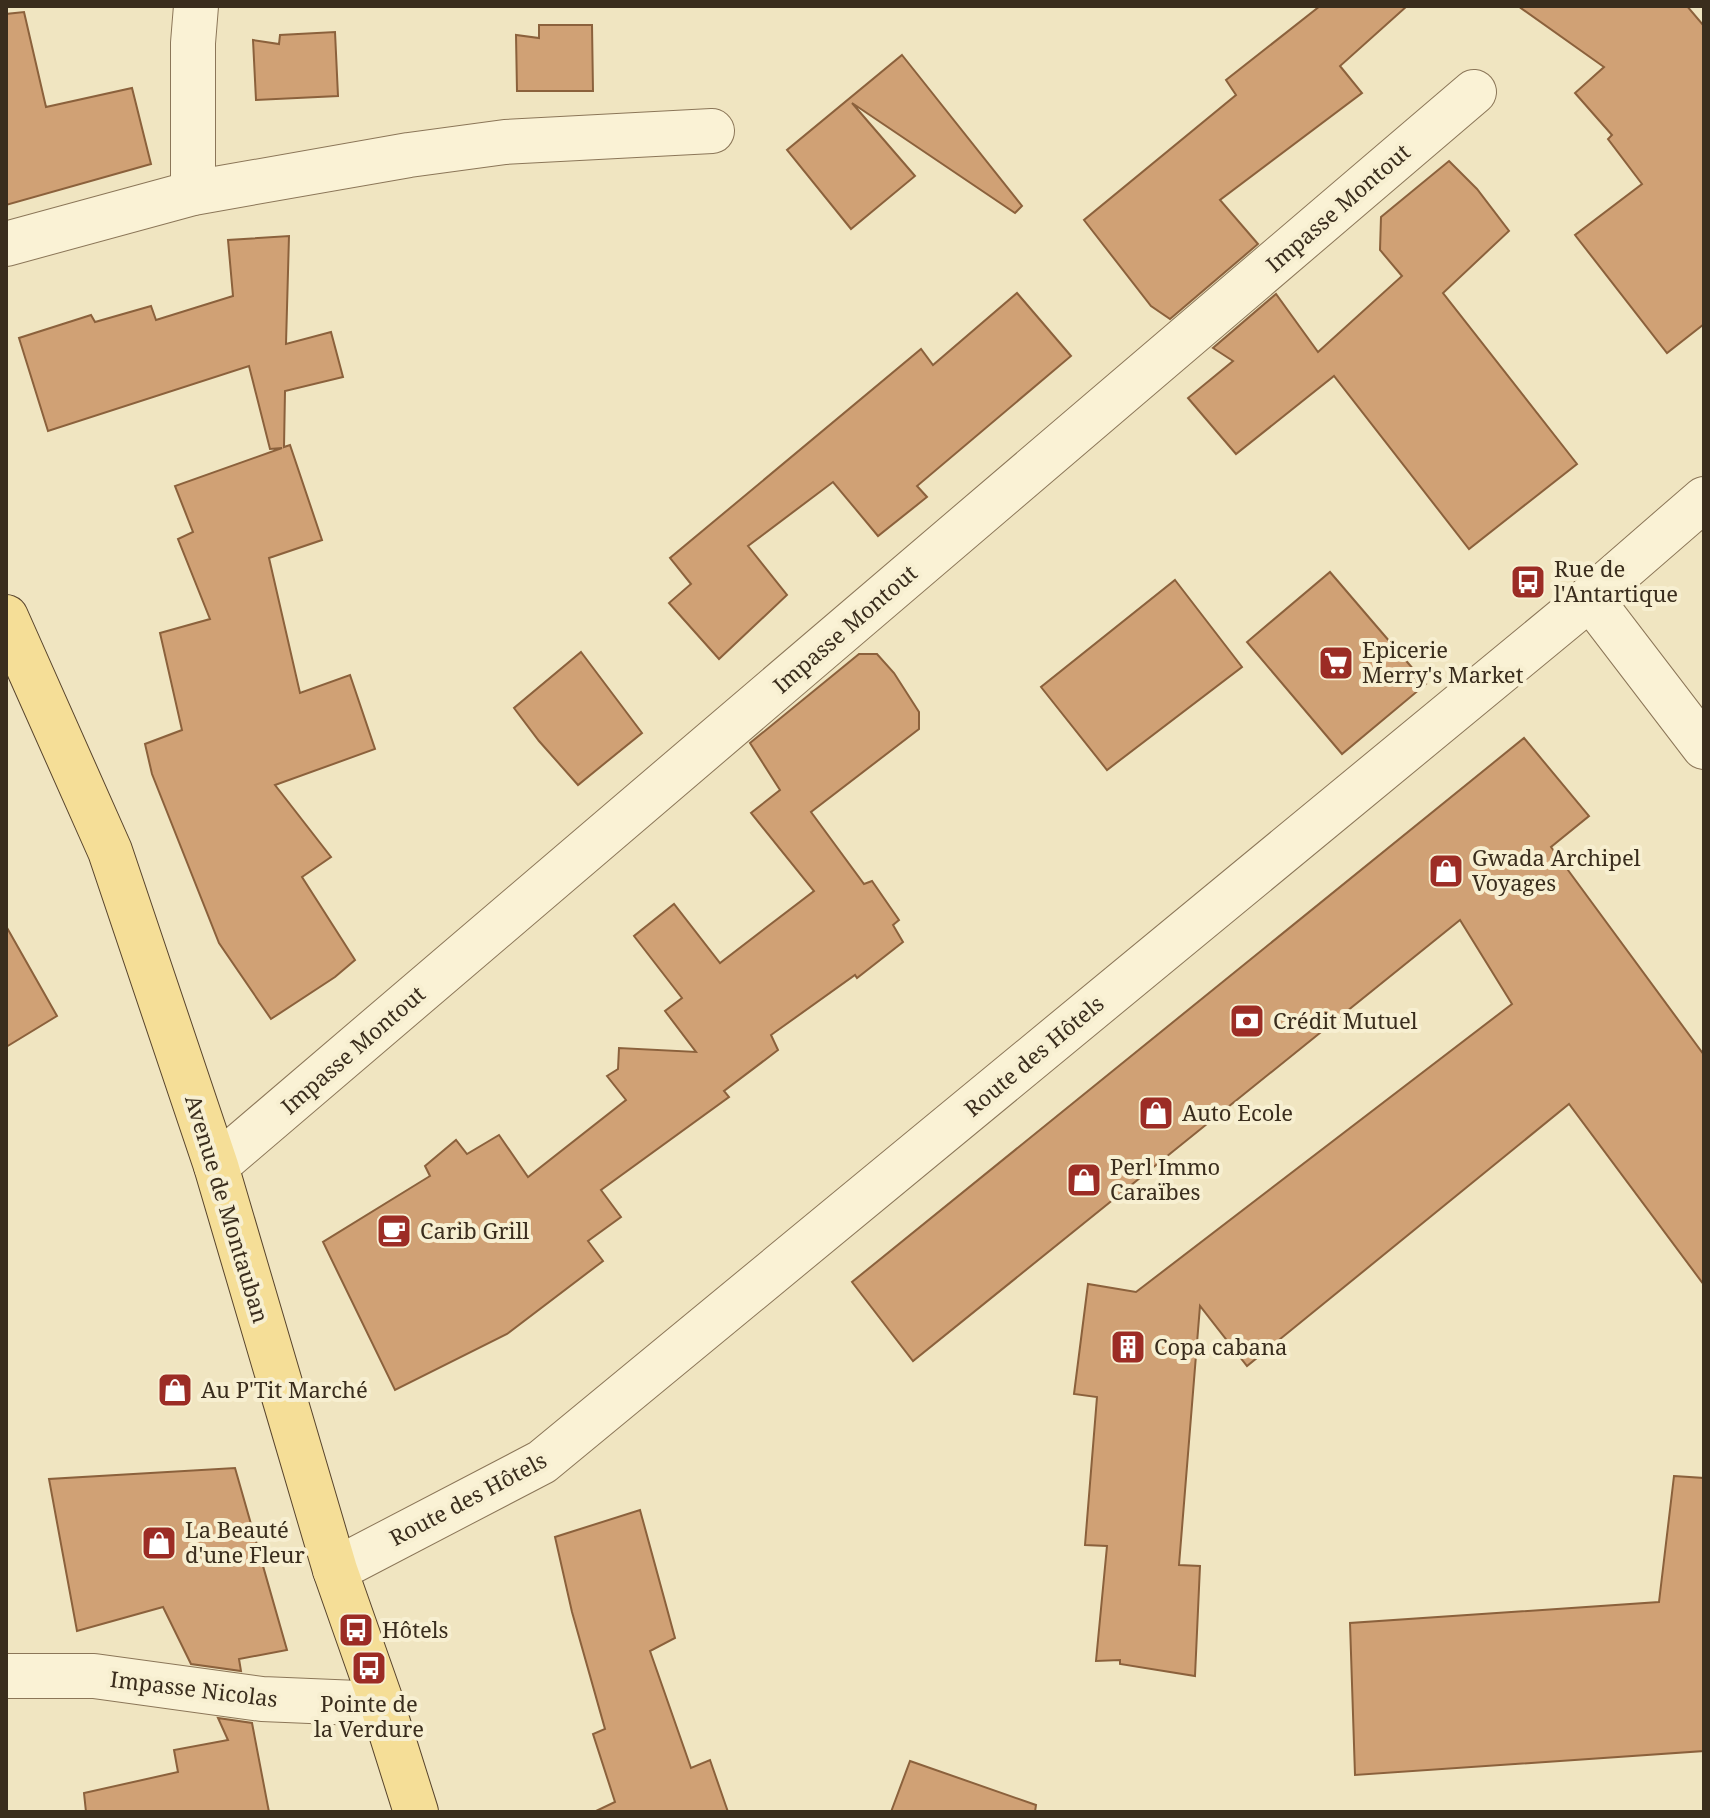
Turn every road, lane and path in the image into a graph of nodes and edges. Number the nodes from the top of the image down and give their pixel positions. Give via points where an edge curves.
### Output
1 (196, 6) edge
2 (1474, 92) dead end
3 (712, 131) dead end
4 (193, 193) junction
5 (6, 244) edge
6 (1704, 499) edge
7 (1590, 598) junction
8 (6, 617) edge
9 (1704, 747) edge
10 (216, 1166) junction
11 (335, 1570) junction
12 (6, 1676) edge
13 (382, 1704) junction
14 (416, 1812) edge

1 - 4 street
2 - 10 street, Impasse Montout
3 - 4 street via 505,142
4 - 5 street
6 - 7 street, Route des Hôtels
7 - 9 street
7 - 11 street, Route des Hôtels via 542,1462
8 - 10 main road, Avenue de Montauban via 110,851
10 - 11 main road, Avenue de Montauban
11 - 13 main road, Avenue de Montauban
12 - 13 street, Impasse Nicolas via 94,1676 262,1699
13 - 14 main road, Avenue de Montauban

